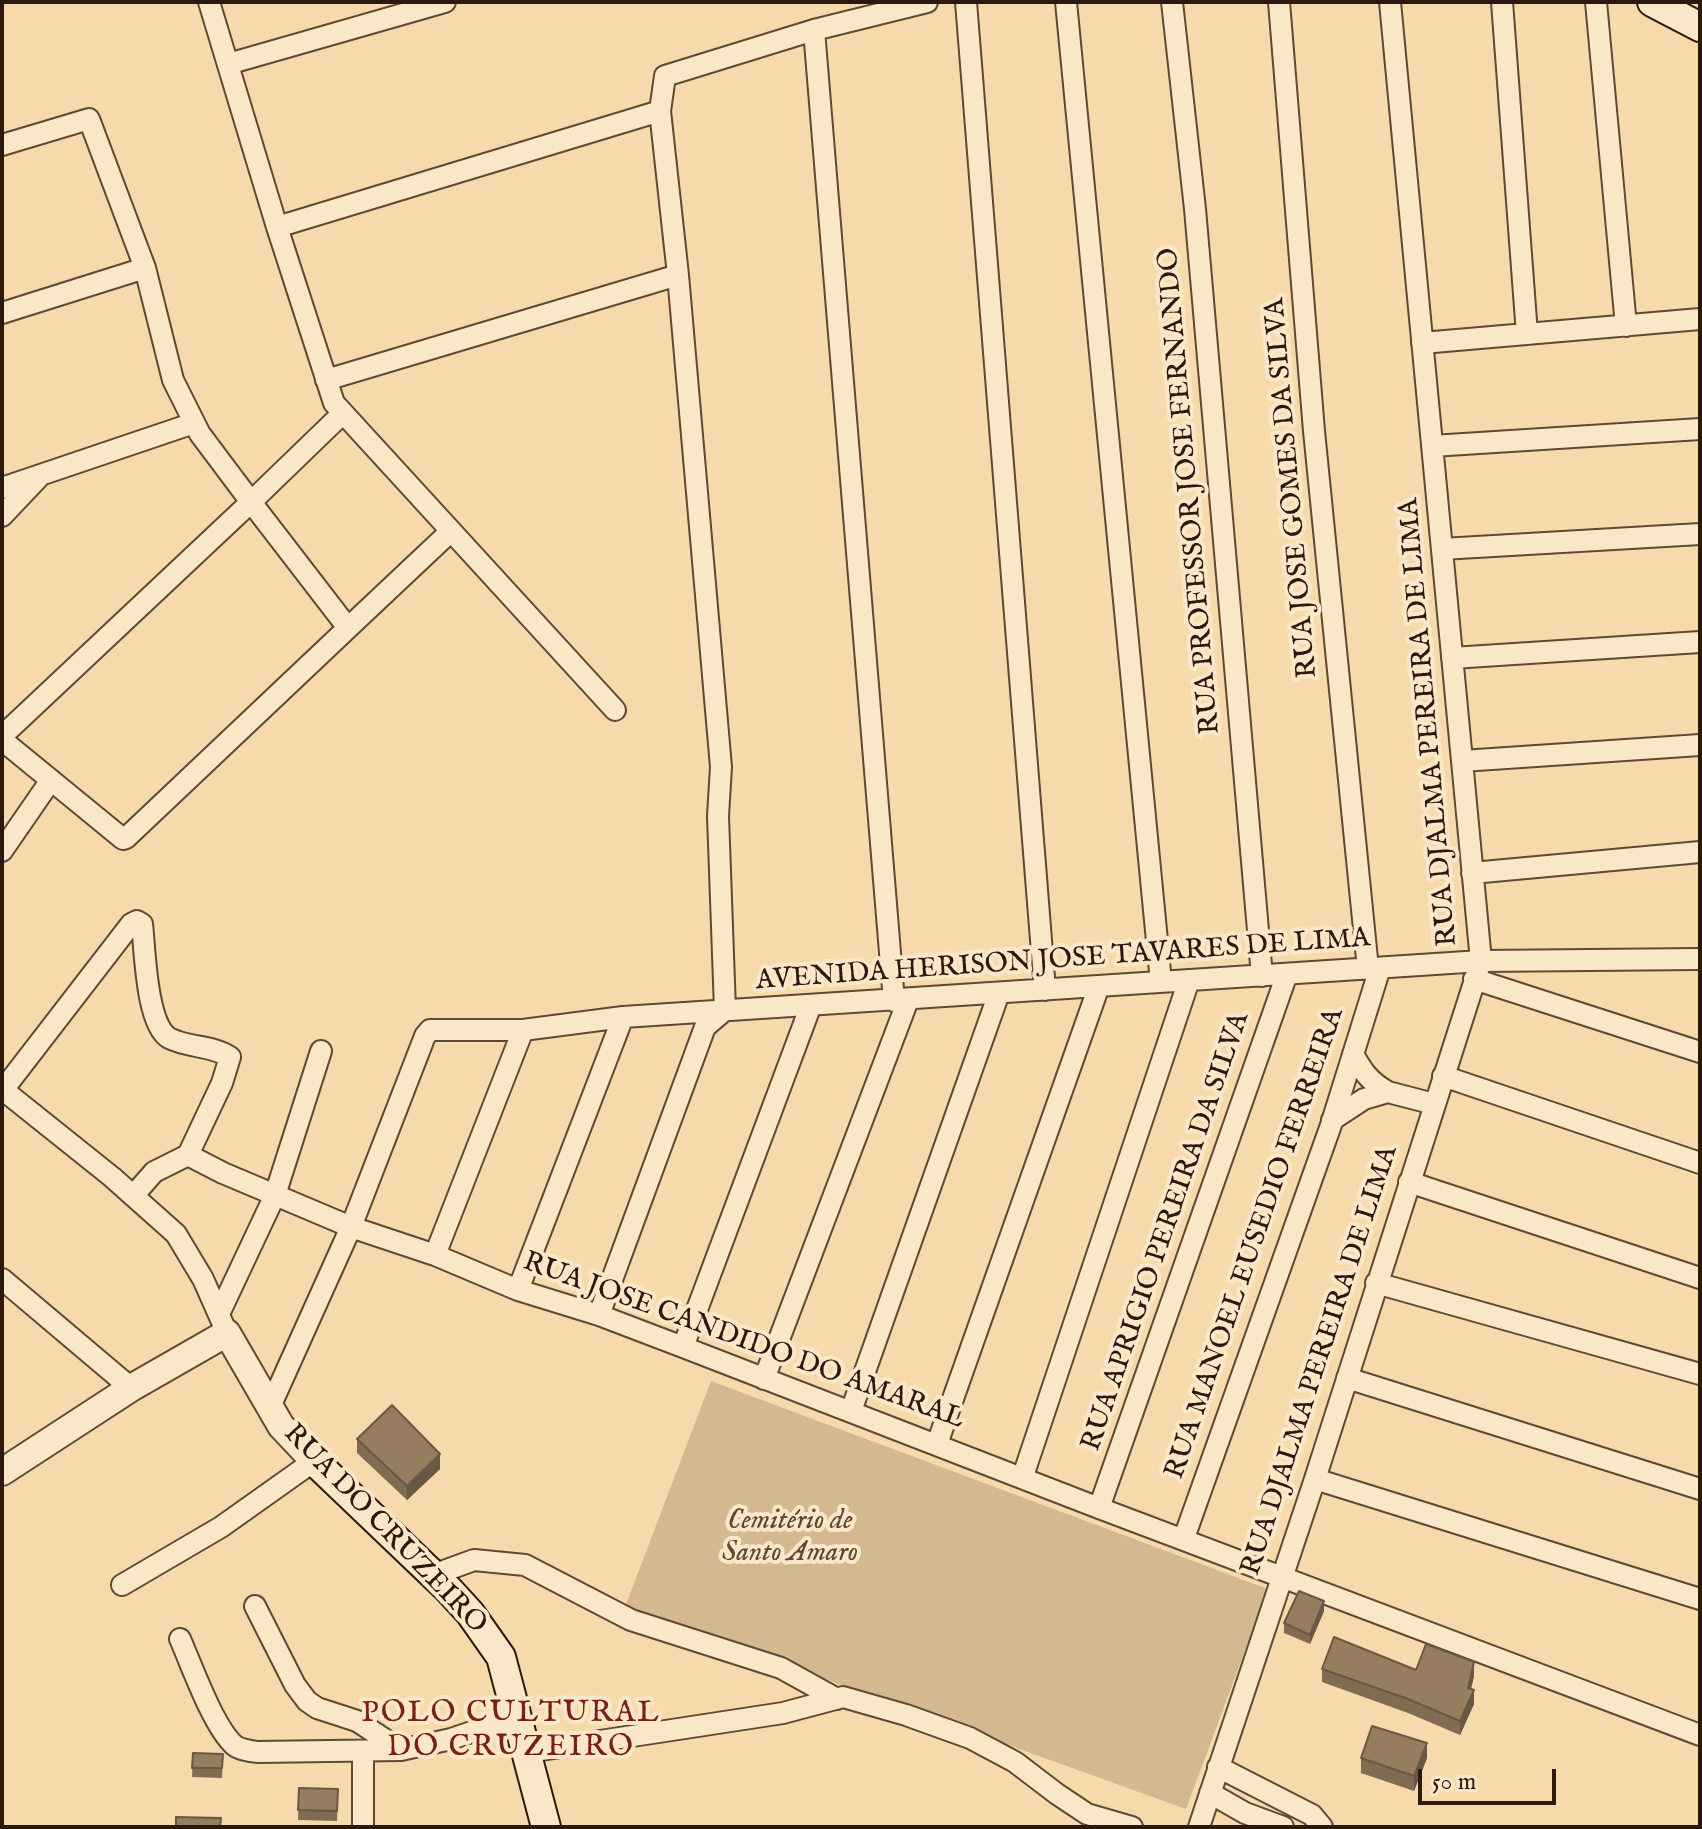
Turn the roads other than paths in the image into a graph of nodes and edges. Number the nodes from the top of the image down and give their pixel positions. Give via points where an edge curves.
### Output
1 (209, 2) edge
2 (445, 2) edge
3 (927, 2) edge
4 (966, 2) edge
5 (1066, 2) edge
6 (1172, 2) edge
7 (1279, 2) edge
8 (1390, 2) edge
9 (1502, 2) edge
10 (1596, 2) edge
11 (1652, 2) edge
12 (1700, 27) edge
13 (814, 30) junction
14 (228, 64) junction
15 (660, 111) junction
16 (2, 145) edge
17 (277, 227) junction
18 (145, 268) junction
19 (678, 275) junction
20 (2, 313) edge
21 (1700, 319) edge
22 (1626, 326) junction
23 (1527, 334) junction
24 (1422, 343) junction
25 (326, 380) junction
26 (343, 413) junction
27 (194, 423) junction
28 (1700, 429) edge
29 (1432, 446) junction
30 (41, 474) junction
31 (2, 488) edge
32 (251, 502) junction
33 (2, 516) edge
34 (451, 531) junction
35 (1700, 534) edge
36 (1442, 549) junction
37 (348, 628) junction
38 (1700, 642) edge
39 (1452, 658) junction
40 (615, 710) dead end
41 (2, 738) edge
42 (1700, 745) edge
43 (1462, 761) junction
44 (51, 780) junction
45 (2, 851) edge
46 (1700, 852) edge
47 (1472, 873) junction
48 (1700, 959) edge
49 (1374, 969) junction
50 (1478, 970) junction
51 (1287, 974) junction
52 (1262, 976) junction
53 (1189, 980) junction
54 (1161, 982) junction
55 (1099, 986) junction
56 (1045, 990) junction
57 (999, 993) junction
58 (901, 1000) junction
59 (811, 1005) junction
60 (725, 1010) junction
61 (623, 1017) junction
62 (523, 1030) junction
63 (321, 1051) dead end
64 (1700, 1052) edge
65 (1353, 1054) junction
66 (1443, 1076) junction
67 (2, 1089) edge
68 (1388, 1092) junction
69 (1434, 1104) junction
70 (1332, 1120) junction
71 (188, 1155) junction
72 (1700, 1163) edge
73 (1409, 1182) junction
74 (275, 1195) junction
75 (133, 1196) junction
76 (351, 1227) junction
77 (435, 1255) junction
78 (1700, 1278) edge
79 (2, 1279) edge
80 (1376, 1283) junction
81 (518, 1290) junction
82 (599, 1315) junction
83 (223, 1323) junction
84 (683, 1347) junction
85 (1700, 1374) edge
86 (1347, 1378) junction
87 (764, 1379) junction
88 (131, 1388) junction
89 (270, 1407) junction
90 (851, 1411) junction
91 (937, 1444) junction
92 (314, 1461) junction
93 (6, 1463) edge
94 (1023, 1476) junction
95 (1315, 1479) junction
96 (1700, 1489) edge
97 (1099, 1508) junction
98 (1184, 1538) junction
99 (433, 1575) junction
100 (1280, 1577) junction
101 (122, 1585) dead end
102 (1700, 1599) edge
103 (255, 1606) dead end
104 (180, 1639) dead end
105 (837, 1699) junction
106 (518, 1716) junction
107 (1700, 1735) edge
108 (401, 1750) junction
109 (363, 1752) junction
110 (528, 1752) junction
111 (1218, 1767) junction
112 (1210, 1793) junction
113 (363, 1827) edge
114 (546, 1827) edge
115 (1132, 1827) edge
116 (1199, 1827) edge
117 (1283, 1827) edge
118 (1322, 1827) edge

1 - 14 street
2 - 14 street
3 - 13 street
4 - 56 street
5 - 54 street
6 - 52 street, RUA PROFESSOR JOSE FERNANDO
7 - 49 street, RUA JOSE GOMES DA SILVA via 1314,431
8 - 24 street, RUA DJALMA PEREIRA DE LIMA
9 - 23 street
10 - 22 street
11 - 12 main road
13 - 15 street via 665,76
13 - 58 street
14 - 17 street
15 - 17 street
15 - 19 street
16 - 18 street via 89,119
17 - 25 street
18 - 20 street
18 - 27 street via 173,380
19 - 25 street
19 - 60 street via 721,767
21 - 22 street
22 - 23 street
23 - 24 street
24 - 29 street, RUA DJALMA PEREIRA DE LIMA
25 - 26 street
26 - 32 street
26 - 34 street
27 - 30 street
27 - 32 street
28 - 29 street
29 - 36 street, RUA DJALMA PEREIRA DE LIMA
30 - 31 street
30 - 33 street
32 - 37 street
32 - 41 street
34 - 37 street
34 - 40 street
35 - 36 street
36 - 39 street, RUA DJALMA PEREIRA DE LIMA
37 - 44 street via 126,838
38 - 39 street
39 - 43 street, RUA DJALMA PEREIRA DE LIMA
41 - 44 street
42 - 43 street
43 - 47 street, RUA DJALMA PEREIRA DE LIMA
44 - 45 street
46 - 47 street
47 - 50 street, RUA DJALMA PEREIRA DE LIMA
48 - 50 street, AVENIDA HERISON JOSE TAVARES DE LIMA
49 - 50 street, AVENIDA HERISON JOSE TAVARES DE LIMA
49 - 51 street, AVENIDA HERISON JOSE TAVARES DE LIMA
49 - 65 street, RUA MANOEL EUSEDIO FERREIRA
50 - 64 street
50 - 66 street, RUA DJALMA PEREIRA DE LIMA
51 - 52 street, AVENIDA HERISON JOSE TAVARES DE LIMA
51 - 97 street, RUA APRIGIO PEREIRA DA SILVA
52 - 53 street, AVENIDA HERISON JOSE TAVARES DE LIMA
53 - 54 street, AVENIDA HERISON JOSE TAVARES DE LIMA
53 - 94 street
54 - 55 street, AVENIDA HERISON JOSE TAVARES DE LIMA
55 - 56 street, AVENIDA HERISON JOSE TAVARES DE LIMA
55 - 91 street
56 - 57 street, AVENIDA HERISON JOSE TAVARES DE LIMA
57 - 58 street, AVENIDA HERISON JOSE TAVARES DE LIMA
57 - 90 street
58 - 59 street, AVENIDA HERISON JOSE TAVARES DE LIMA
58 - 87 street
59 - 60 street, AVENIDA HERISON JOSE TAVARES DE LIMA
59 - 84 street
60 - 61 street, AVENIDA HERISON JOSE TAVARES DE LIMA
60 - 82 street via 705,1027
61 - 62 street, AVENIDA HERISON JOSE TAVARES DE LIMA
61 - 81 street
62 - 76 street, AVENIDA HERISON JOSE TAVARES DE LIMA via 430,1030
62 - 77 street
63 - 74 street
65 - 68 street via 1363,1074
65 - 70 street, RUA MANOEL EUSEDIO FERREIRA
66 - 69 street, RUA DJALMA PEREIRA DE LIMA
66 - 72 street
67 - 71 street via 137,921 142,924 158,1025 168,1037 230,1057
67 - 75 street
68 - 69 street
68 - 70 street via 1364,1099
69 - 73 street, RUA DJALMA PEREIRA DE LIMA
70 - 98 street, RUA MANOEL EUSEDIO FERREIRA
71 - 74 street, RUA JOSE CANDIDO DO AMARAL
71 - 75 street via 154,1172
73 - 78 street
73 - 80 street, RUA DJALMA PEREIRA DE LIMA
74 - 76 street, RUA JOSE CANDIDO DO AMARAL
74 - 83 street
75 - 83 street via 176,1234
76 - 77 street, RUA JOSE CANDIDO DO AMARAL
76 - 89 street
77 - 81 street, RUA JOSE CANDIDO DO AMARAL
79 - 88 street
80 - 85 street
80 - 86 street, RUA DJALMA PEREIRA DE LIMA
81 - 82 street, RUA JOSE CANDIDO DO AMARAL
82 - 84 street, RUA JOSE CANDIDO DO AMARAL
83 - 88 street
83 - 89 street, RUA DO CRUZEIRO
84 - 87 street, RUA JOSE CANDIDO DO AMARAL
86 - 95 street, RUA DJALMA PEREIRA DE LIMA
86 - 96 street
87 - 90 street, RUA JOSE CANDIDO DO AMARAL
88 - 93 street
89 - 92 street, RUA DO CRUZEIRO
90 - 91 street, RUA JOSE CANDIDO DO AMARAL
91 - 94 street, RUA JOSE CANDIDO DO AMARAL
92 - 99 main road, RUA DO CRUZEIRO
92 - 101 street via 221,1527
94 - 97 street, RUA JOSE CANDIDO DO AMARAL
95 - 100 street, RUA DJALMA PEREIRA DE LIMA
95 - 102 street
97 - 98 street, RUA JOSE CANDIDO DO AMARAL
98 - 100 street, RUA JOSE CANDIDO DO AMARAL
99 - 105 street via 474,1560 525,1565 631,1620 781,1668
99 - 106 main road, RUA DO CRUZEIRO via 490,1638
100 - 107 street, RUA JOSE CANDIDO DO AMARAL
100 - 111 street, RUA DJALMA PEREIRA DE LIMA
103 - 108 street via 307,1701 357,1721
104 - 109 street via 214,1715 234,1745 258,1752
105 - 110 street via 783,1713
105 - 115 street via 906,1715 970,1738 1015,1762 1087,1814
106 - 108 street
106 - 110 main road, RUA DO CRUZEIRO
108 - 109 street
109 - 113 street
110 - 114 main road, RUA DO CRUZEIRO
111 - 112 street, RUA DJALMA PEREIRA DE LIMA
111 - 118 street via 1312,1815
112 - 116 street, RUA DJALMA PEREIRA DE LIMA
112 - 117 street

